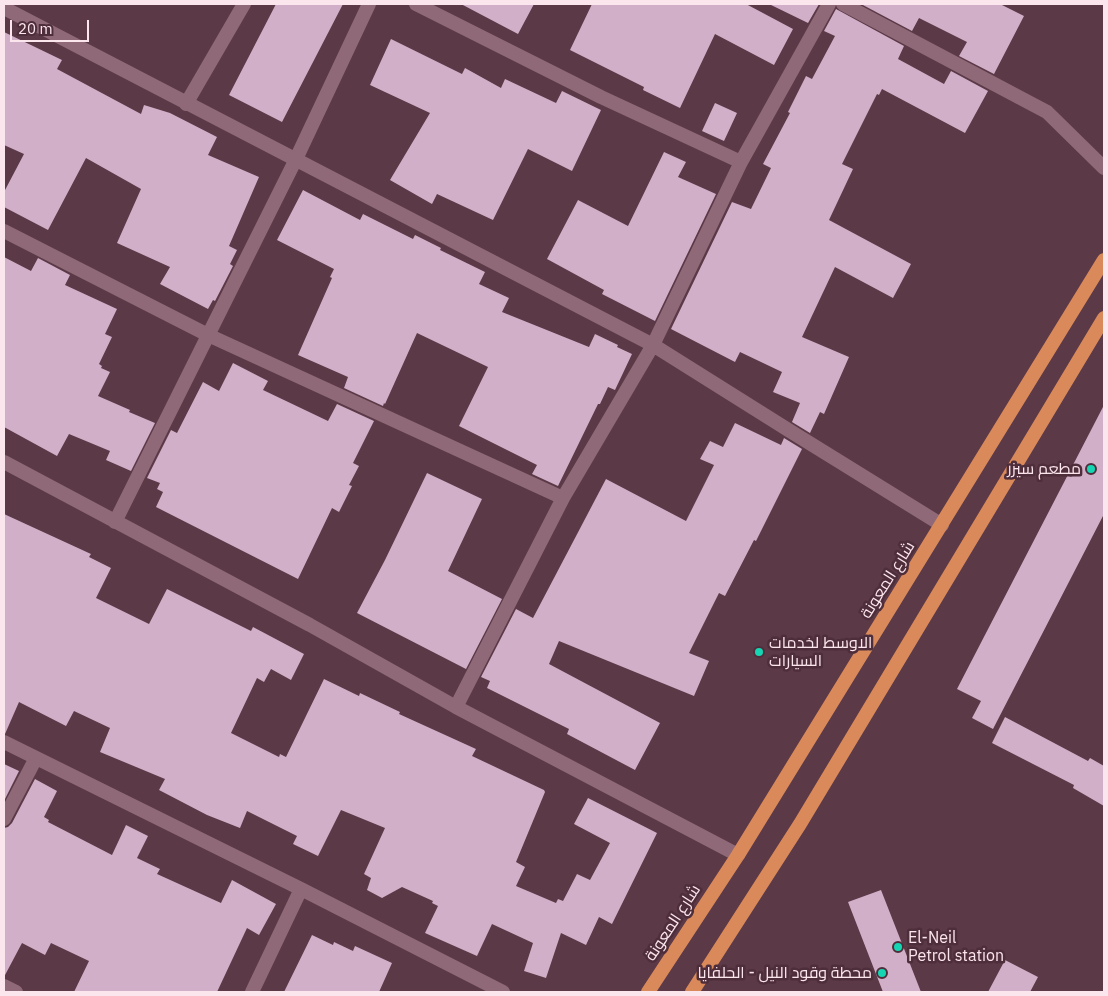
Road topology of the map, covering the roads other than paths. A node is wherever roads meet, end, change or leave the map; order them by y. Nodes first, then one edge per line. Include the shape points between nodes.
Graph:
1 (244, 4) edge
2 (369, 4) edge
3 (416, 4) edge
4 (829, 4) edge
5 (843, 4) edge
6 (4, 8) edge
7 (186, 104) junction
8 (296, 159) junction
9 (741, 162) junction
10 (1104, 168) edge
11 (4, 231) edge
12 (1104, 260) edge
13 (1104, 318) edge
14 (208, 335) junction
15 (653, 345) junction
16 (4, 462) edge
17 (563, 498) junction
18 (115, 522) junction
19 (942, 525) junction
20 (456, 707) junction
21 (4, 742) edge
22 (36, 758) junction
23 (4, 819) edge
24 (738, 855) junction
25 (301, 889) junction
26 (4, 986) edge
27 (16, 992) edge
28 (252, 992) edge
29 (503, 992) edge
30 (648, 992) edge
31 (692, 992) edge

1 - 7 street
2 - 8 street
3 - 9 street
4 - 9 street
5 - 10 street via 1047,112
6 - 7 street
7 - 8 street
8 - 14 street
8 - 15 street
9 - 15 street
11 - 14 street
12 - 19 highway, شارع المعونة
13 - 31 highway via 800,824
14 - 17 street
14 - 18 street
15 - 17 street
15 - 19 street
16 - 18 street
17 - 20 street
18 - 20 street
19 - 24 highway, شارع المعونة
20 - 24 street
21 - 22 street
22 - 23 street
22 - 25 street
24 - 30 highway, شارع المعونة
25 - 28 street
25 - 29 street
26 - 27 street

